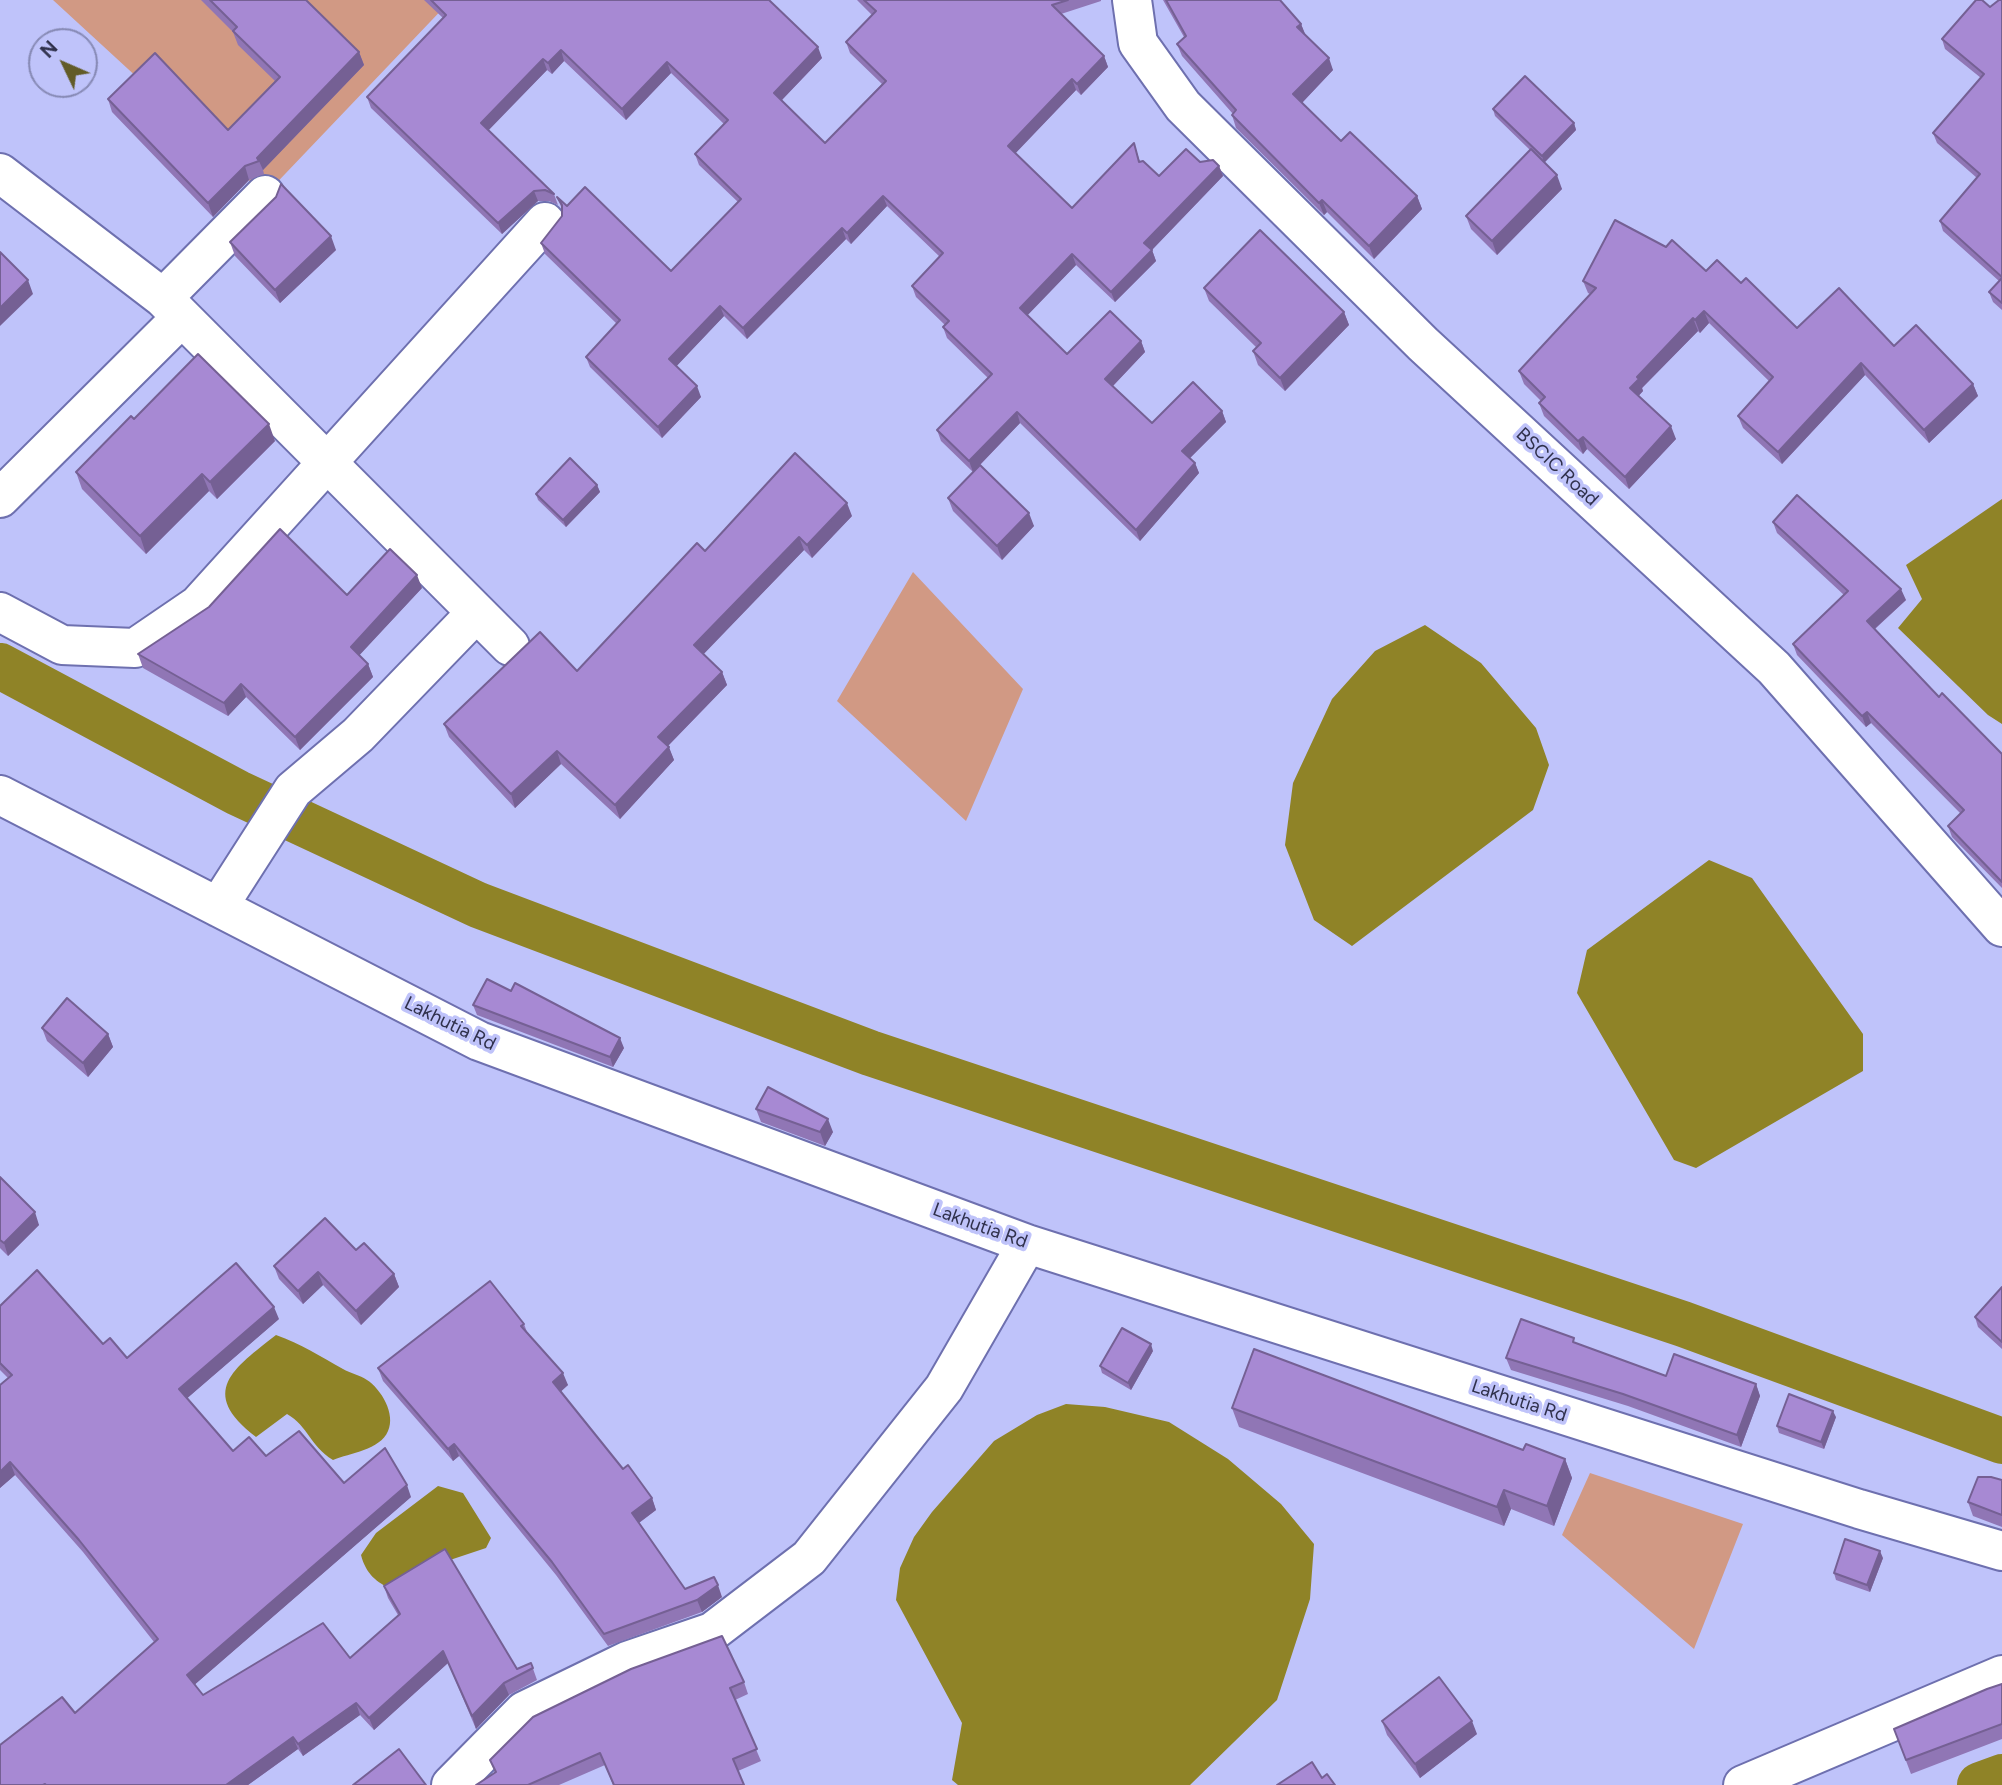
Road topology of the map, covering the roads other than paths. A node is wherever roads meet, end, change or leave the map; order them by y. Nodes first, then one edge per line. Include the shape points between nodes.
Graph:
1 (1132, 0) edge
2 (5, 184) edge
3 (265, 195) dead end
4 (545, 222) dead end
5 (173, 307) junction
6 (327, 463) junction
7 (0, 498) edge
8 (0, 612) edge
9 (476, 613) junction
10 (510, 646) dead end
11 (0, 795) edge
12 (218, 907) junction
13 (2002, 927) edge
14 (1027, 1244) junction
15 (2002, 1551) edge
16 (2002, 1675) edge
17 (451, 1785) edge
18 (1743, 1785) edge

1 - 13 street, BSCIC Road via 1138,43 1183,106 1423,344 1774,668
2 - 5 street
3 - 5 street
4 - 6 street
5 - 6 street
5 - 7 street
6 - 8 street via 198,605 135,648 62,645
6 - 9 street
9 - 10 street
9 - 12 street via 358,735 293,790
11 - 12 street, Lakhutia Rd
12 - 14 street, Lakhutia Rd via 479,1041
14 - 15 street, Lakhutia Rd
14 - 17 street via 944,1388 809,1559 712,1632 627,1661 524,1711
16 - 18 street

